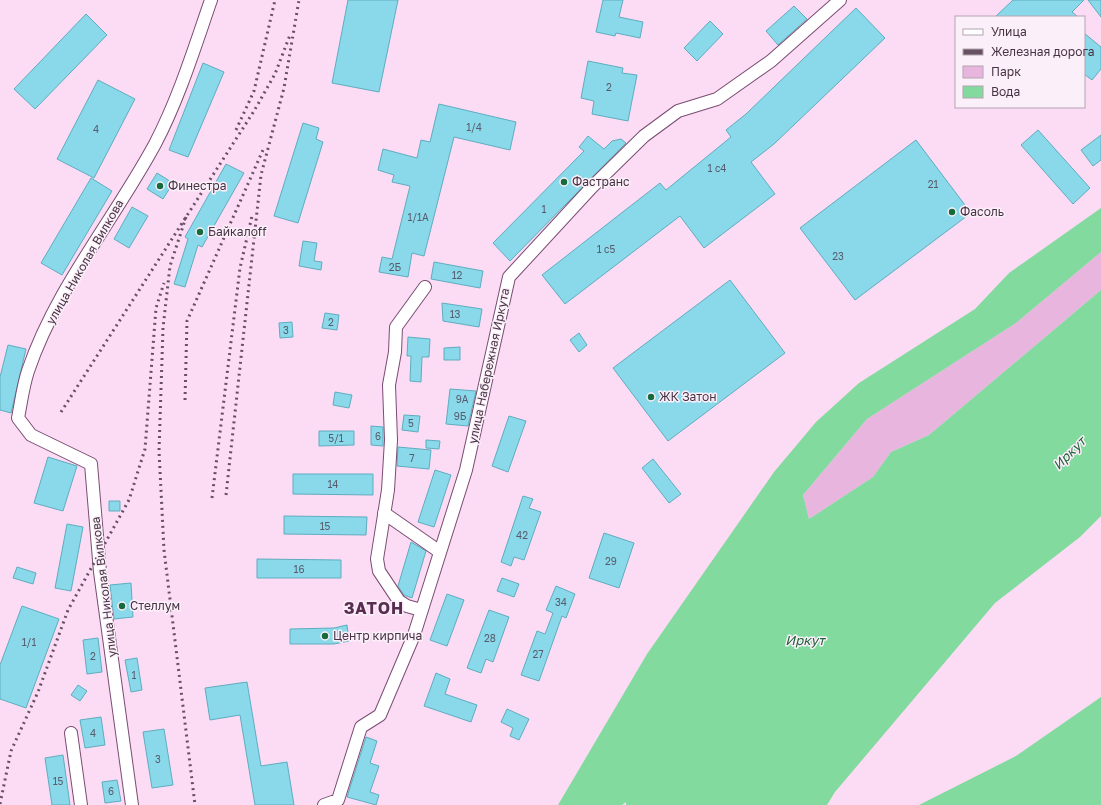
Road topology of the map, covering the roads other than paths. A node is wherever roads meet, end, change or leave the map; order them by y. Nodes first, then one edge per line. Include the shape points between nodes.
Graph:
1 (211, 0) edge
2 (840, 0) edge
3 (425, 287) dead end
4 (384, 513) junction
5 (440, 552) junction
6 (421, 610) junction
7 (71, 733) dead end
8 (81, 805) edge
9 (132, 805) edge
10 (324, 805) edge

1 - 9 street, улица Николая Вилкова via 178,96 154,145 67,288 38,346 27,372 18,418 31,436 91,464 100,572
2 - 5 street, улица Набережная Иркута via 759,70 717,99 678,111 644,136 592,187 509,277 466,470
3 - 4 street via 396,327 395,352 389,385 391,440
4 - 5 street
4 - 6 street via 377,559 379,571 400,601
5 - 6 street, улица Набережная Иркута
6 - 10 street, улица Набережная Иркута via 414,635 380,715 361,727 338,800
7 - 8 street

